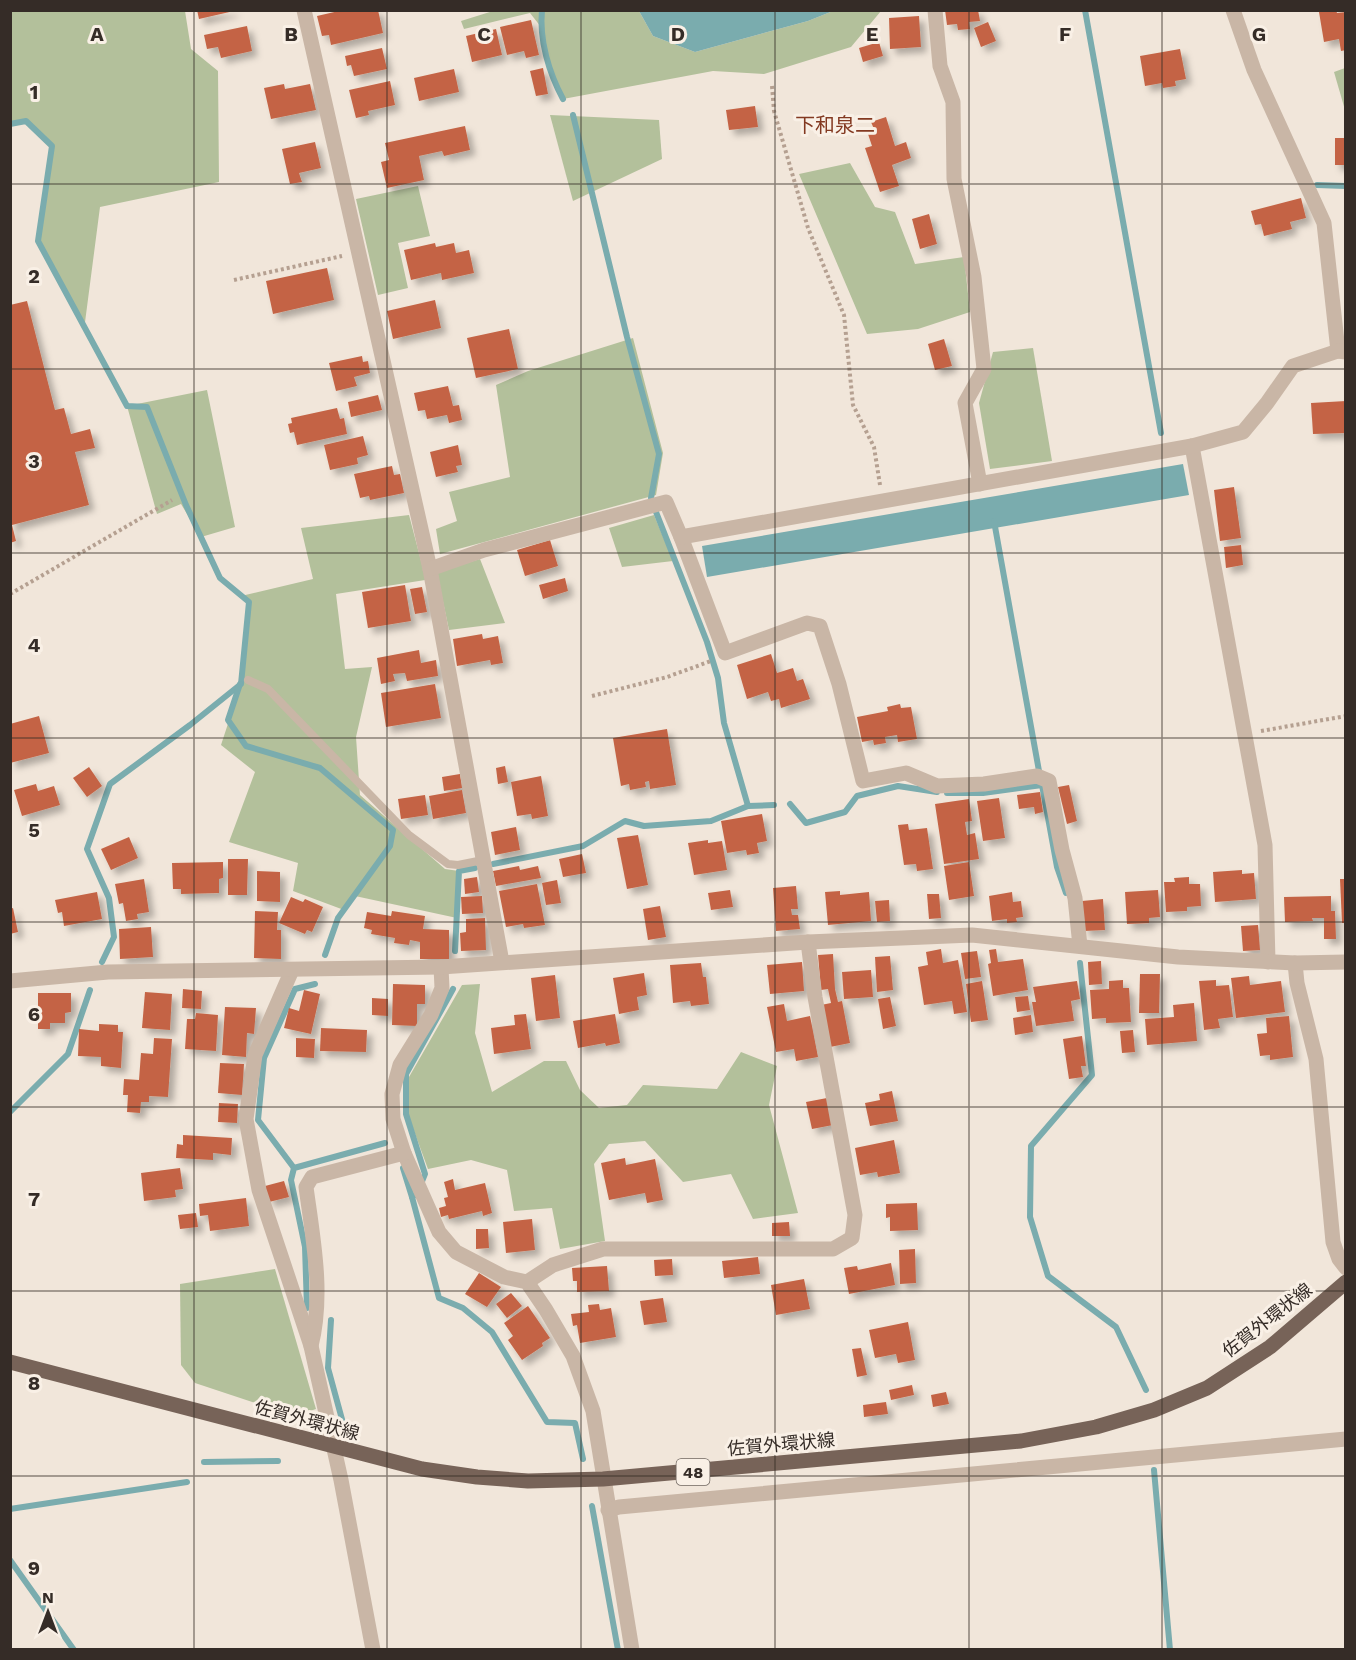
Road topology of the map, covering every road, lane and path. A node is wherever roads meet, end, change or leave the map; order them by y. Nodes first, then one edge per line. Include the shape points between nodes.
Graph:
1 (304, 10) edge
2 (935, 10) edge
3 (1233, 10) edge
4 (772, 86) dead end
5 (359, 252) junction
6 (234, 280) dead end
7 (1342, 351) edge
8 (1192, 446) junction
9 (980, 484) junction
10 (172, 500) dead end
11 (883, 501) junction
12 (681, 537) junction
13 (430, 569) junction
14 (10, 594) edge
15 (708, 663) dead end
16 (248, 680) dead end
17 (592, 696) dead end
18 (1346, 716) edge
19 (1246, 734) junction
20 (483, 860) junction
21 (808, 942) junction
22 (1080, 946) junction
23 (502, 962) junction
24 (1268, 962) junction
25 (1346, 962) edge
26 (1295, 963) junction
27 (441, 967) junction
28 (292, 970) junction
29 (10, 981) edge
30 (404, 1153) junction
31 (1346, 1268) edge
32 (527, 1282) junction
33 (1346, 1282) edge
34 (311, 1346) junction
35 (10, 1362) edge
36 (1346, 1439) edge
37 (335, 1448) junction
38 (603, 1479) junction
39 (608, 1510) junction
40 (373, 1650) edge
41 (632, 1650) edge

1 - 5 street
2 - 9 street via 940,66 953,102 954,179 974,277 984,369 965,403
3 - 7 street via 1254,70 1324,223
4 - 11 path via 774,111 808,228 844,315 853,405 874,447
5 - 6 path
5 - 13 street
7 - 8 street via 1293,366 1243,432
8 - 9 street
8 - 19 street
9 - 11 street
10 - 14 path
11 - 12 street
12 - 13 street via 666,502 484,550
12 - 22 street via 725,653 807,623 820,626 863,781 906,773 937,786 1037,776 1049,781
13 - 20 street
15 - 17 path
16 - 20 lane via 268,689 409,835 448,864
18 - 19 path
19 - 24 street via 1265,845
20 - 23 street
21 - 22 street via 972,935
21 - 23 street
21 - 32 street via 855,1215 852,1238 833,1249 603,1249 554,1264
22 - 24 street
23 - 27 street
24 - 26 street
25 - 26 street
26 - 31 street via 1316,1059 1334,1242
27 - 28 street
27 - 30 street via 442,988 431,1016 400,1065 392,1094 393,1119
28 - 29 street via 108,972
28 - 34 street via 255,1055 246,1119 259,1190
30 - 32 street via 439,1232 456,1252 504,1277
30 - 34 street via 312,1178 306,1186 316,1266 316,1326
32 - 38 street via 573,1356 592,1411
33 - 38 main road, 佐賀外環状線 / 48 via 1270,1347 1207,1388 1154,1410 1096,1427 1021,1441
34 - 37 street
35 - 37 main road, 佐賀外環状線 / 48
36 - 39 street
37 - 38 main road, 佐賀外環状線 / 48 via 422,1469 477,1477 528,1481
37 - 40 street
38 - 39 street
39 - 41 street

